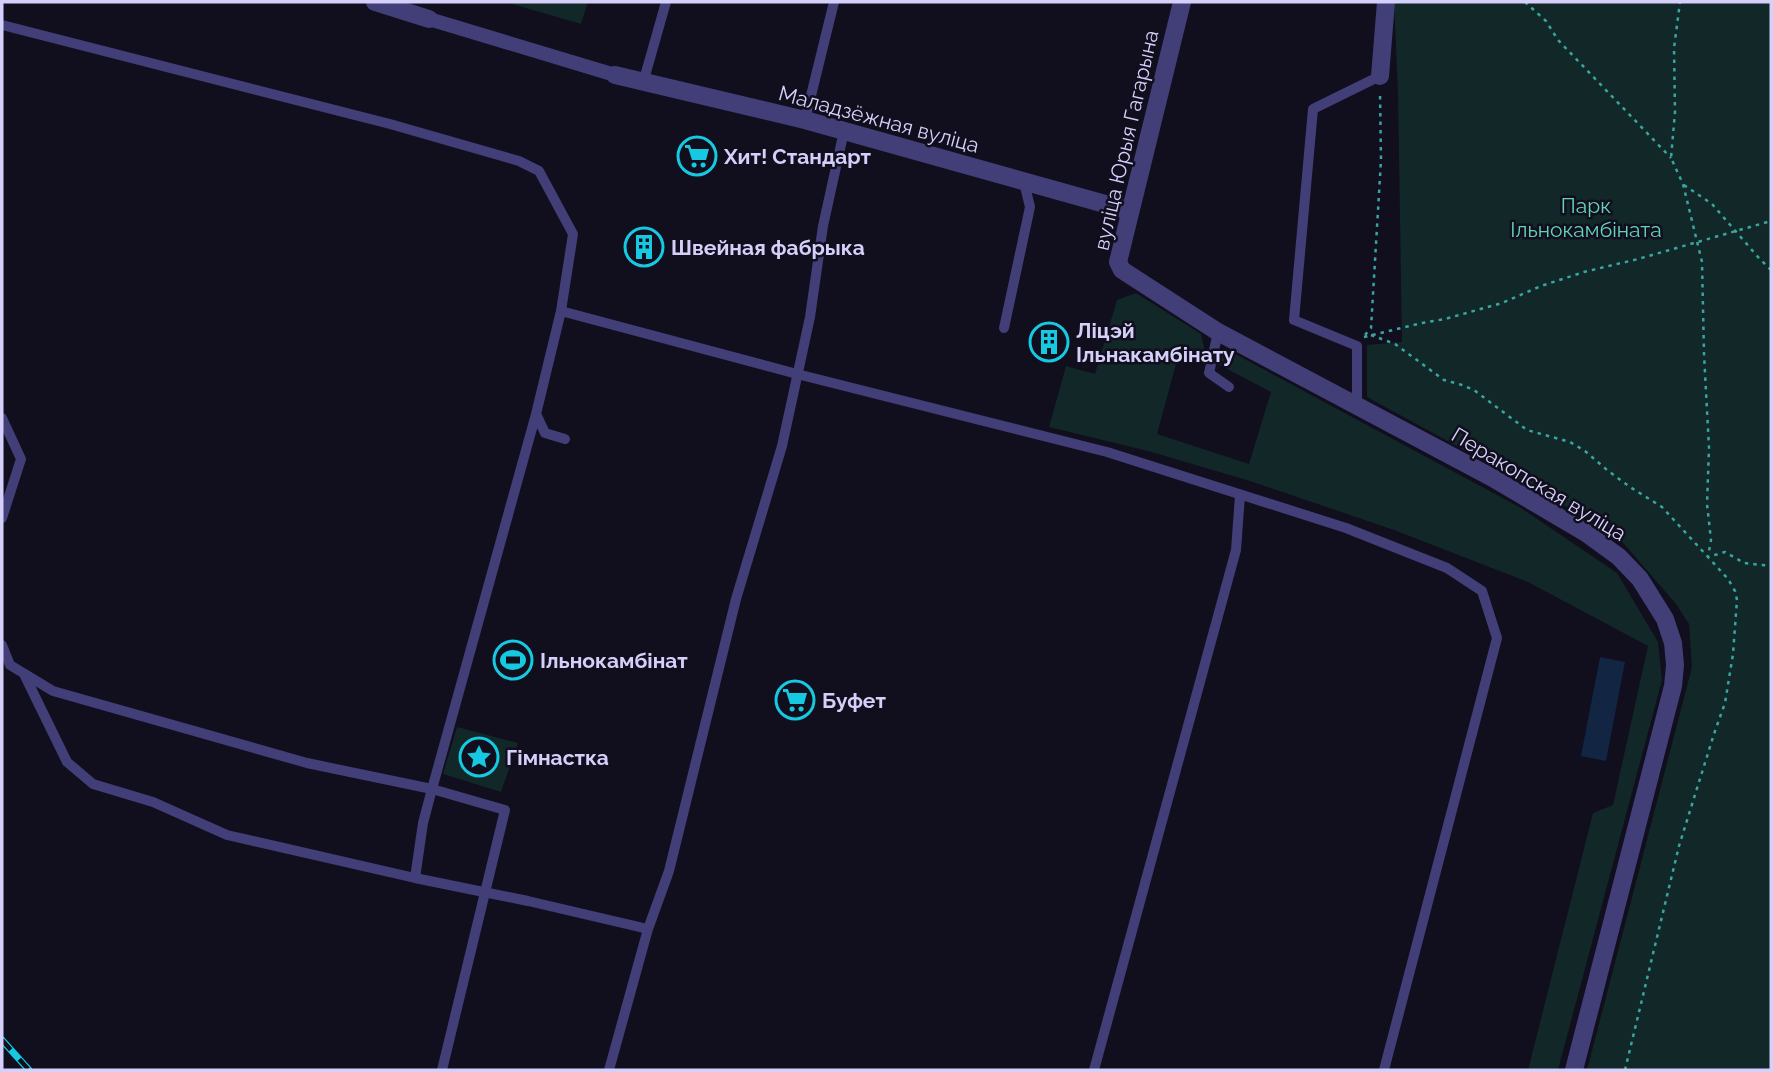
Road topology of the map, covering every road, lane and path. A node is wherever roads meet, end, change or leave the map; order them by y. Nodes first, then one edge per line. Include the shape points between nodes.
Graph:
1 (375, 2) edge
2 (666, 2) edge
3 (834, 2) edge
4 (1182, 2) edge
5 (1385, 2) edge
6 (1525, 2) edge
7 (1680, 2) edge
8 (429, 19) joint
9 (2, 26) edge
10 (615, 75) joint
11 (1380, 76) junction
12 (643, 83) junction
13 (805, 120) junction
14 (844, 131) junction
15 (1671, 158) junction
16 (1024, 183) junction
17 (1683, 184) junction
18 (1130, 211) junction
19 (1771, 221) edge
20 (1736, 231) junction
21 (1697, 242) junction
22 (1771, 270) edge
23 (561, 311) junction
24 (1004, 328) dead end
25 (1217, 332) junction
26 (1371, 335) junction
27 (797, 374) junction
28 (1229, 387) dead end
29 (1357, 407) junction
30 (536, 414) junction
31 (2, 418) edge
32 (565, 439) dead end
33 (1240, 495) junction
34 (2, 518) edge
35 (1708, 556) junction
36 (1771, 566) edge
37 (2, 645) edge
38 (24, 674) junction
39 (432, 789) junction
40 (415, 878) junction
41 (484, 891) junction
42 (648, 929) junction
43 (442, 1070) edge
44 (609, 1070) edge
45 (1094, 1070) edge
46 (1384, 1070) edge
47 (1574, 1070) edge
48 (1626, 1070) edge

1 - 8 street
2 - 12 lane
3 - 13 lane
4 - 18 street, вуліца Юрыя Гагарына
5 - 11 street
6 - 15 path
7 - 15 path
8 - 10 street
9 - 23 lane via 390,124 519,161 539,171 573,234
10 - 12 street, Маладзёжная вуліца
11 - 26 path via 1381,160 1372,315 1371,328 1364,337
11 - 29 lane via 1312,109 1294,320 1357,346
12 - 13 street, Маладзёжная вуліца
13 - 14 street, Маладзёжная вуліца
14 - 16 street, Маладзёжная вуліца
14 - 27 lane
15 - 17 path
16 - 18 street, Маладзёжная вуліца
16 - 24 lane via 1030,207
17 - 20 path via 1712,204
17 - 21 path
18 - 25 street, вуліца Юрыя Гагарына via 1118,262 1122,270
19 - 20 path
20 - 21 path
20 - 22 path
21 - 26 path via 1584,272 1502,303
21 - 35 path via 1702,262 1709,448
23 - 27 lane
23 - 30 lane
25 - 28 lane via 1209,373
25 - 29 street, вуліца Юрыя Гагарына
26 - 35 path via 1395,344 1444,380 1474,390 1527,430 1586,451 1662,507
27 - 33 lane via 1107,452
27 - 42 lane via 669,871
29 - 47 street, Перакопская вуліца via 1491,477 1619,557 1640,579 1673,643 1673,686
30 - 32 lane via 545,433
30 - 39 lane
31 - 34 lane via 21,459
33 - 45 lane via 1236,550
33 - 46 lane via 1346,528 1447,568 1482,591 1497,638
35 - 36 path via 1725,552 1744,563
35 - 48 path via 1728,579 1737,600 1731,666 1725,703 1679,846
37 - 38 lane via 10,665
38 - 39 lane via 53,691 307,763
38 - 40 lane via 67,762 93,784 153,803 227,835
39 - 40 lane
39 - 41 lane via 505,810
40 - 41 lane
41 - 42 lane
41 - 43 lane
42 - 44 lane

